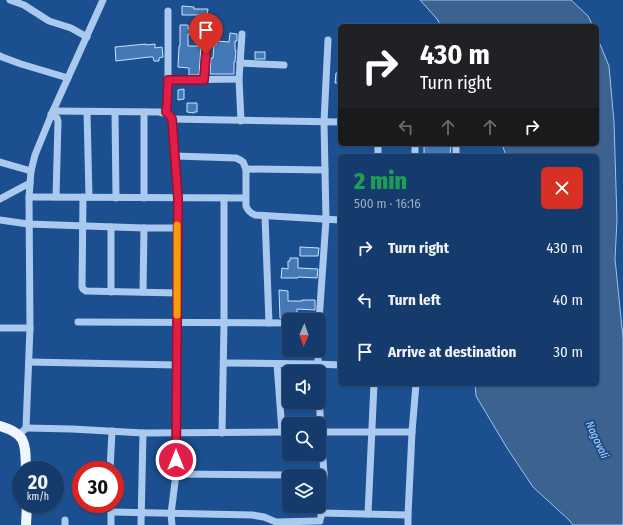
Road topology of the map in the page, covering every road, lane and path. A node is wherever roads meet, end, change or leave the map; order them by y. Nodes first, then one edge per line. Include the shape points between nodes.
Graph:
1 (10, 0) edge
2 (103, 0) edge
3 (18, 1) edge
4 (168, 11) dead end
5 (208, 28) dead end
6 (242, 34) dead end
7 (87, 36) junction
8 (328, 40) dead end
9 (0, 56) edge
10 (240, 63) junction
11 (284, 65) dead end
12 (68, 78) junction
13 (239, 79) junction
14 (168, 80) junction
15 (204, 80) junction
16 (87, 112) junction
17 (115, 112) junction
18 (144, 112) junction
19 (166, 112) junction
20 (52, 113) junction
21 (172, 119) junction
22 (241, 121) junction
23 (324, 122) junction
24 (338, 122) edge
25 (174, 156) junction
26 (0, 162) edge
27 (246, 169) junction
28 (325, 170) junction
29 (31, 171) junction
30 (30, 183) junction
31 (29, 197) junction
32 (56, 197) junction
33 (86, 198) junction
34 (116, 198) junction
35 (144, 198) junction
36 (178, 198) junction
37 (224, 198) junction
38 (246, 198) junction
39 (0, 199) edge
40 (265, 216) junction
41 (0, 220) edge
42 (326, 220) junction
43 (338, 220) edge
44 (28, 224) junction
45 (82, 226) junction
46 (111, 227) junction
47 (144, 228) junction
48 (177, 228) junction
49 (111, 292) junction
50 (143, 292) junction
51 (177, 293) junction
52 (320, 313) edge
53 (78, 322) dead end
54 (177, 323) junction
55 (224, 323) junction
56 (269, 323) junction
57 (282, 323) edge
58 (0, 328) edge
59 (30, 328) junction
60 (318, 357) edge
61 (29, 362) junction
62 (224, 363) junction
63 (277, 364) junction
64 (317, 364) junction
65 (177, 365) junction
66 (338, 365) edge
67 (374, 386) edge
68 (416, 386) edge
69 (284, 417) edge
70 (0, 426) edge
71 (112, 431) junction
72 (23, 432) junction
73 (222, 432) junction
74 (282, 432) edge
75 (326, 432) edge
76 (372, 432) junction
77 (412, 432) junction
78 (143, 433) junction
79 (176, 433) junction
80 (26, 461) edge
81 (110, 461) edge
82 (176, 474) junction
83 (282, 475) edge
84 (124, 512) edge
85 (27, 513) edge
86 (111, 513) edge
87 (141, 513) junction
88 (321, 513) joint
89 (171, 514) junction
90 (368, 514) junction
91 (408, 515) junction
92 (276, 523) edge
93 (320, 523) edge
94 (26, 525) edge
95 (111, 525) edge
96 (141, 525) edge
97 (172, 525) edge
98 (408, 525) edge

1 - 3 street
2 - 7 street
3 - 7 street via 49,21
4 - 14 street
5 - 15 street
6 - 10 street
7 - 12 street
8 - 23 street
9 - 12 street
10 - 11 street
10 - 13 street
12 - 20 street
13 - 15 street
13 - 22 street
14 - 15 street
14 - 19 street
16 - 17 street
16 - 20 street
16 - 33 street
17 - 18 street
17 - 34 street
18 - 19 street
18 - 35 street
19 - 21 street
20 - 29 street
20 - 32 street via 58,121
21 - 22 street
21 - 25 street
22 - 23 street
23 - 24 street
23 - 28 street
25 - 27 street via 236,158 243,162
25 - 36 street
26 - 29 street
27 - 28 street
27 - 38 street
28 - 42 street
29 - 30 street
30 - 31 street
30 - 39 street
31 - 32 street
31 - 44 street
32 - 33 street
33 - 34 street
33 - 45 street
34 - 35 street
35 - 36 street
36 - 37 street
36 - 48 street
37 - 38 street
37 - 55 street
38 - 40 street via 246,206 250,213
40 - 42 street
40 - 56 street
41 - 44 street
42 - 43 street
42 - 52 street
44 - 45 street
44 - 59 street
45 - 46 street
45 - 49 street via 82,287 86,291
46 - 47 street
46 - 49 street
47 - 48 street
47 - 50 street
48 - 51 street
49 - 50 street
50 - 51 street
51 - 54 street
53 - 54 street
54 - 55 street
54 - 65 street
55 - 56 street
55 - 62 street
56 - 57 street
58 - 59 street
59 - 61 street
60 - 64 street
61 - 65 street
61 - 72 street
62 - 63 street
62 - 73 street
63 - 64 street
63 - 69 street
64 - 66 street
65 - 79 street
67 - 76 street
68 - 77 street
70 - 72 main road
71 - 72 street
71 - 78 street
71 - 81 street
72 - 80 main road
73 - 74 street
73 - 79 street
75 - 76 street
76 - 77 street
76 - 90 street
77 - 91 street
78 - 79 street
78 - 87 street
79 - 82 street
82 - 83 street
82 - 89 street
84 - 87 street
85 - 94 main road
86 - 95 street
87 - 89 street
87 - 96 street
88 - 90 street
88 - 93 street
89 - 92 street via 252,515
89 - 97 street
90 - 91 street
91 - 98 street
92 - 93 street

